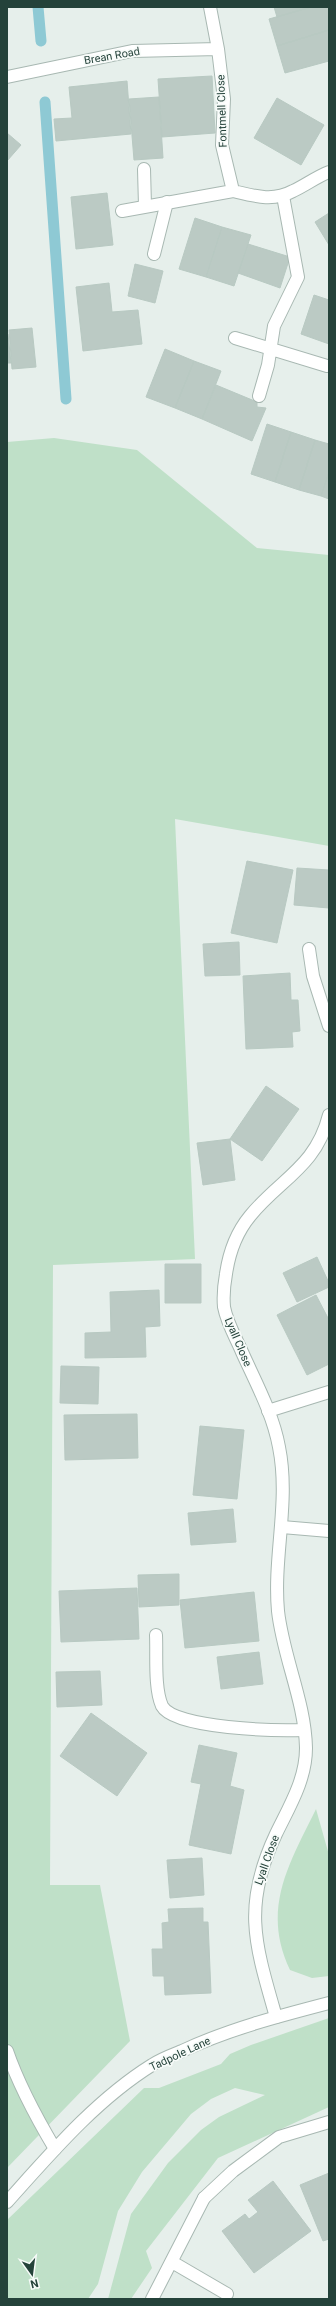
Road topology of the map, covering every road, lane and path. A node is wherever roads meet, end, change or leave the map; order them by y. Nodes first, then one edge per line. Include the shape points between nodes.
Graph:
1 (210, 7) edge
2 (218, 49) junction
3 (7, 77) edge
4 (144, 170) dead end
5 (329, 172) edge
6 (233, 191) junction
7 (283, 196) junction
8 (167, 202) junction
9 (145, 206) junction
10 (122, 211) dead end
11 (154, 254) dead end
12 (235, 338) dead end
13 (271, 349) junction
14 (327, 366) dead end
15 (259, 396) dead end
16 (309, 949) dead end
17 (329, 1026) edge
18 (329, 1115) edge
19 (329, 1392) edge
20 (268, 1411) junction
21 (282, 1527) junction
22 (329, 1532) edge
23 (156, 1636) dead end
24 (304, 1730) junction
25 (329, 2003) edge
26 (276, 2017) junction
27 (7, 2051) edge
28 (329, 2122) edge
29 (55, 2149) junction
30 (7, 2202) edge
31 (172, 2262) junction
32 (227, 2294) dead end
33 (152, 2299) edge

1 - 2 street, Fontmell Close
2 - 3 street, Brean Road via 132,51
2 - 6 street, Fontmell Close via 224,99 222,145
4 - 9 street
5 - 7 street
6 - 7 street via 266,198
6 - 8 street
7 - 13 street via 298,277 274,326
8 - 9 street
8 - 11 street
9 - 10 street
12 - 13 street
13 - 14 street
13 - 15 street
16 - 17 street via 313,976
18 - 20 street, Lyall Close via 311,1156 248,1218 233,1244 228,1259 224,1308
19 - 20 street
20 - 21 street, Lyall Close via 274,1426 282,1468
21 - 22 street
21 - 24 street, Lyall Close via 278,1614
23 - 24 street via 159,1694 163,1707 172,1716 192,1722 273,1731
24 - 26 street, Lyall Close via 306,1748 302,1775 259,1878 254,1909 256,1940
25 - 26 street, Tadpole Lane
26 - 29 street, Tadpole Lane via 199,2043 153,2064 113,2092
27 - 29 street via 30,2106
28 - 31 street via 279,2137 238,2167 204,2198
29 - 30 street, Tadpole Lane
31 - 32 street
31 - 33 street

